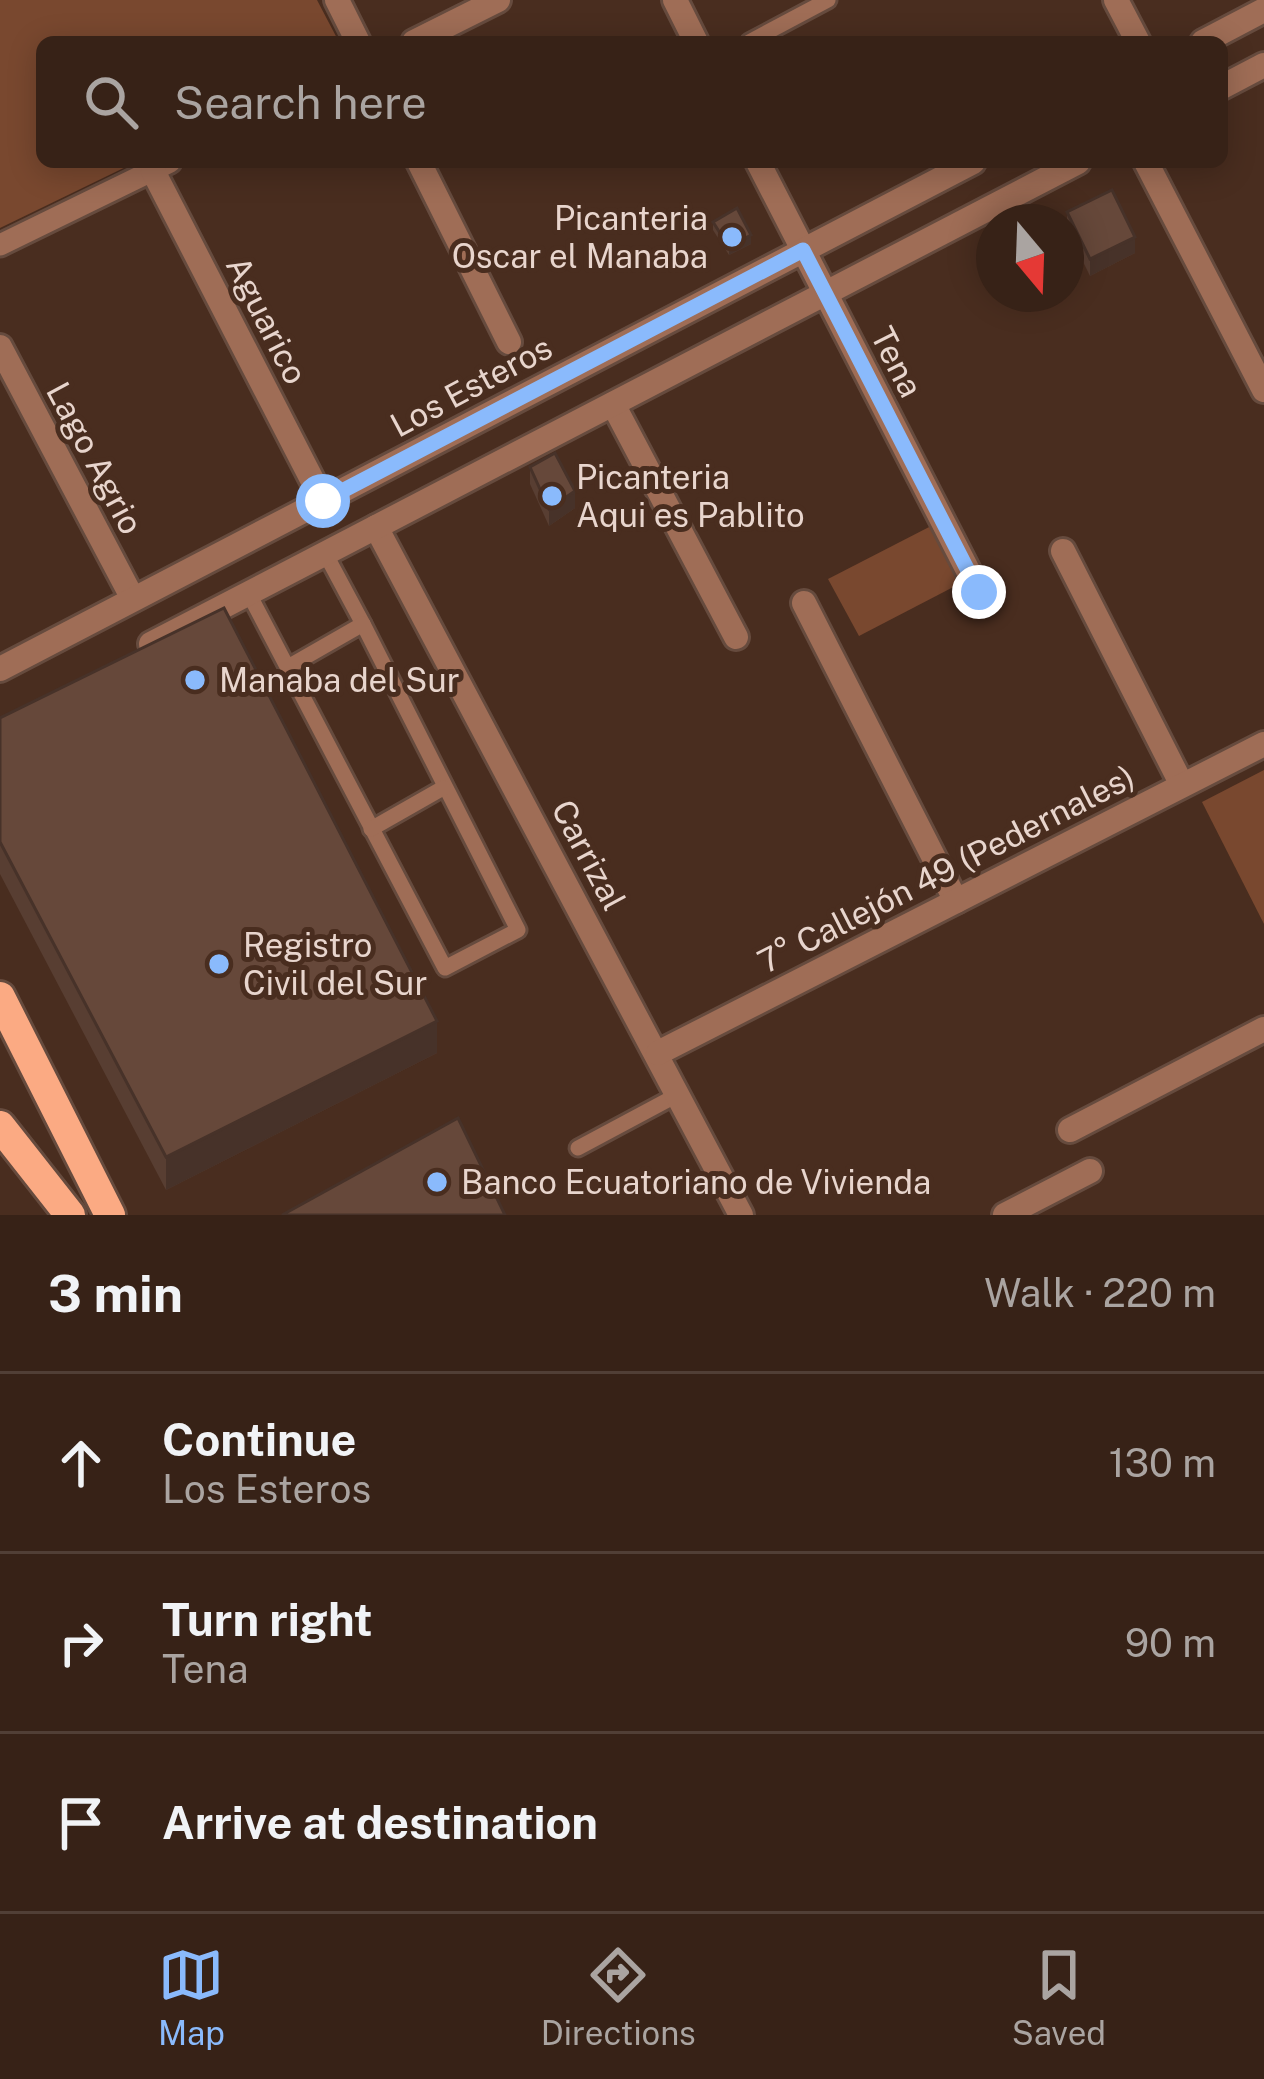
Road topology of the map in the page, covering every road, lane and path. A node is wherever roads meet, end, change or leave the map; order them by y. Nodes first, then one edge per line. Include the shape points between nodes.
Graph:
1 (337, 0) edge
2 (498, 0) edge
3 (674, 0) edge
4 (828, 0) edge
5 (1116, 0) edge
6 (1264, 10) edge
7 (355, 36) edge
8 (427, 36) edge
9 (693, 36) edge
10 (760, 36) edge
11 (1135, 36) edge
12 (1214, 36) edge
13 (1264, 65) edge
14 (1228, 84) edge
15 (158, 168) edge
16 (163, 168) edge
17 (421, 168) edge
18 (761, 168) edge
19 (961, 168) edge
20 (1066, 168) edge
21 (1149, 168) edge
22 (0, 245) edge
23 (803, 250) junction
24 (825, 293) junction
25 (509, 342) dead end
26 (0, 346) edge
27 (1264, 390) edge
28 (613, 404) junction
29 (323, 501) junction
30 (376, 527) junction
31 (1063, 551) dead end
32 (325, 553) junction
33 (979, 592) dead end
34 (249, 594) junction
35 (133, 599) junction
36 (804, 603) dead end
37 (363, 624) junction
38 (736, 637) dead end
39 (124, 658) edge
40 (288, 667) junction
41 (0, 669) edge
42 (1264, 744) edge
43 (1182, 785) junction
44 (443, 788) junction
45 (371, 829) junction
46 (956, 901) junction
47 (0, 997) edge
48 (1264, 1029) edge
49 (658, 1053) junction
50 (679, 1094) junction
51 (0, 1127) edge
52 (1070, 1130) dead end
53 (578, 1148) dead end
54 (1090, 1171) dead end
55 (44, 1215) edge
56 (70, 1215) edge
57 (110, 1215) edge
58 (741, 1215) edge
59 (1006, 1215) edge

1 - 7 street
2 - 8 street
3 - 9 street
4 - 10 lane
5 - 11 street
6 - 12 street
13 - 14 street
15 - 22 street
16 - 29 street, Aguarico
17 - 25 street
18 - 23 street, Tena
19 - 23 street, Los Esteros
20 - 24 street
21 - 27 street
23 - 24 street, Tena
23 - 29 street, Los Esteros
24 - 28 street
24 - 33 street, Tena
26 - 35 street, Lago Agrio
28 - 30 street
28 - 38 street
29 - 35 street, Los Esteros
30 - 32 street
30 - 49 street, Carrizal
31 - 43 street
32 - 34 street
32 - 37 lane
34 - 39 street
34 - 40 lane
35 - 41 street, Los Esteros
36 - 46 street
37 - 40 lane
37 - 44 lane
40 - 45 lane
42 - 43 street, 7° Callejón 49 (Pedernales)
43 - 46 street, 7° Callejón 49 (Pedernales)
44 - 45 lane
44 - 45 lane via 518,930 445,968
46 - 49 street, 7° Callejón 49 (Pedernales)
47 - 57 main road
48 - 52 street
49 - 50 street, Carrizal
50 - 53 lane
50 - 58 street, Carrizal
51 - 55 main road
51 - 56 main road
54 - 59 street

